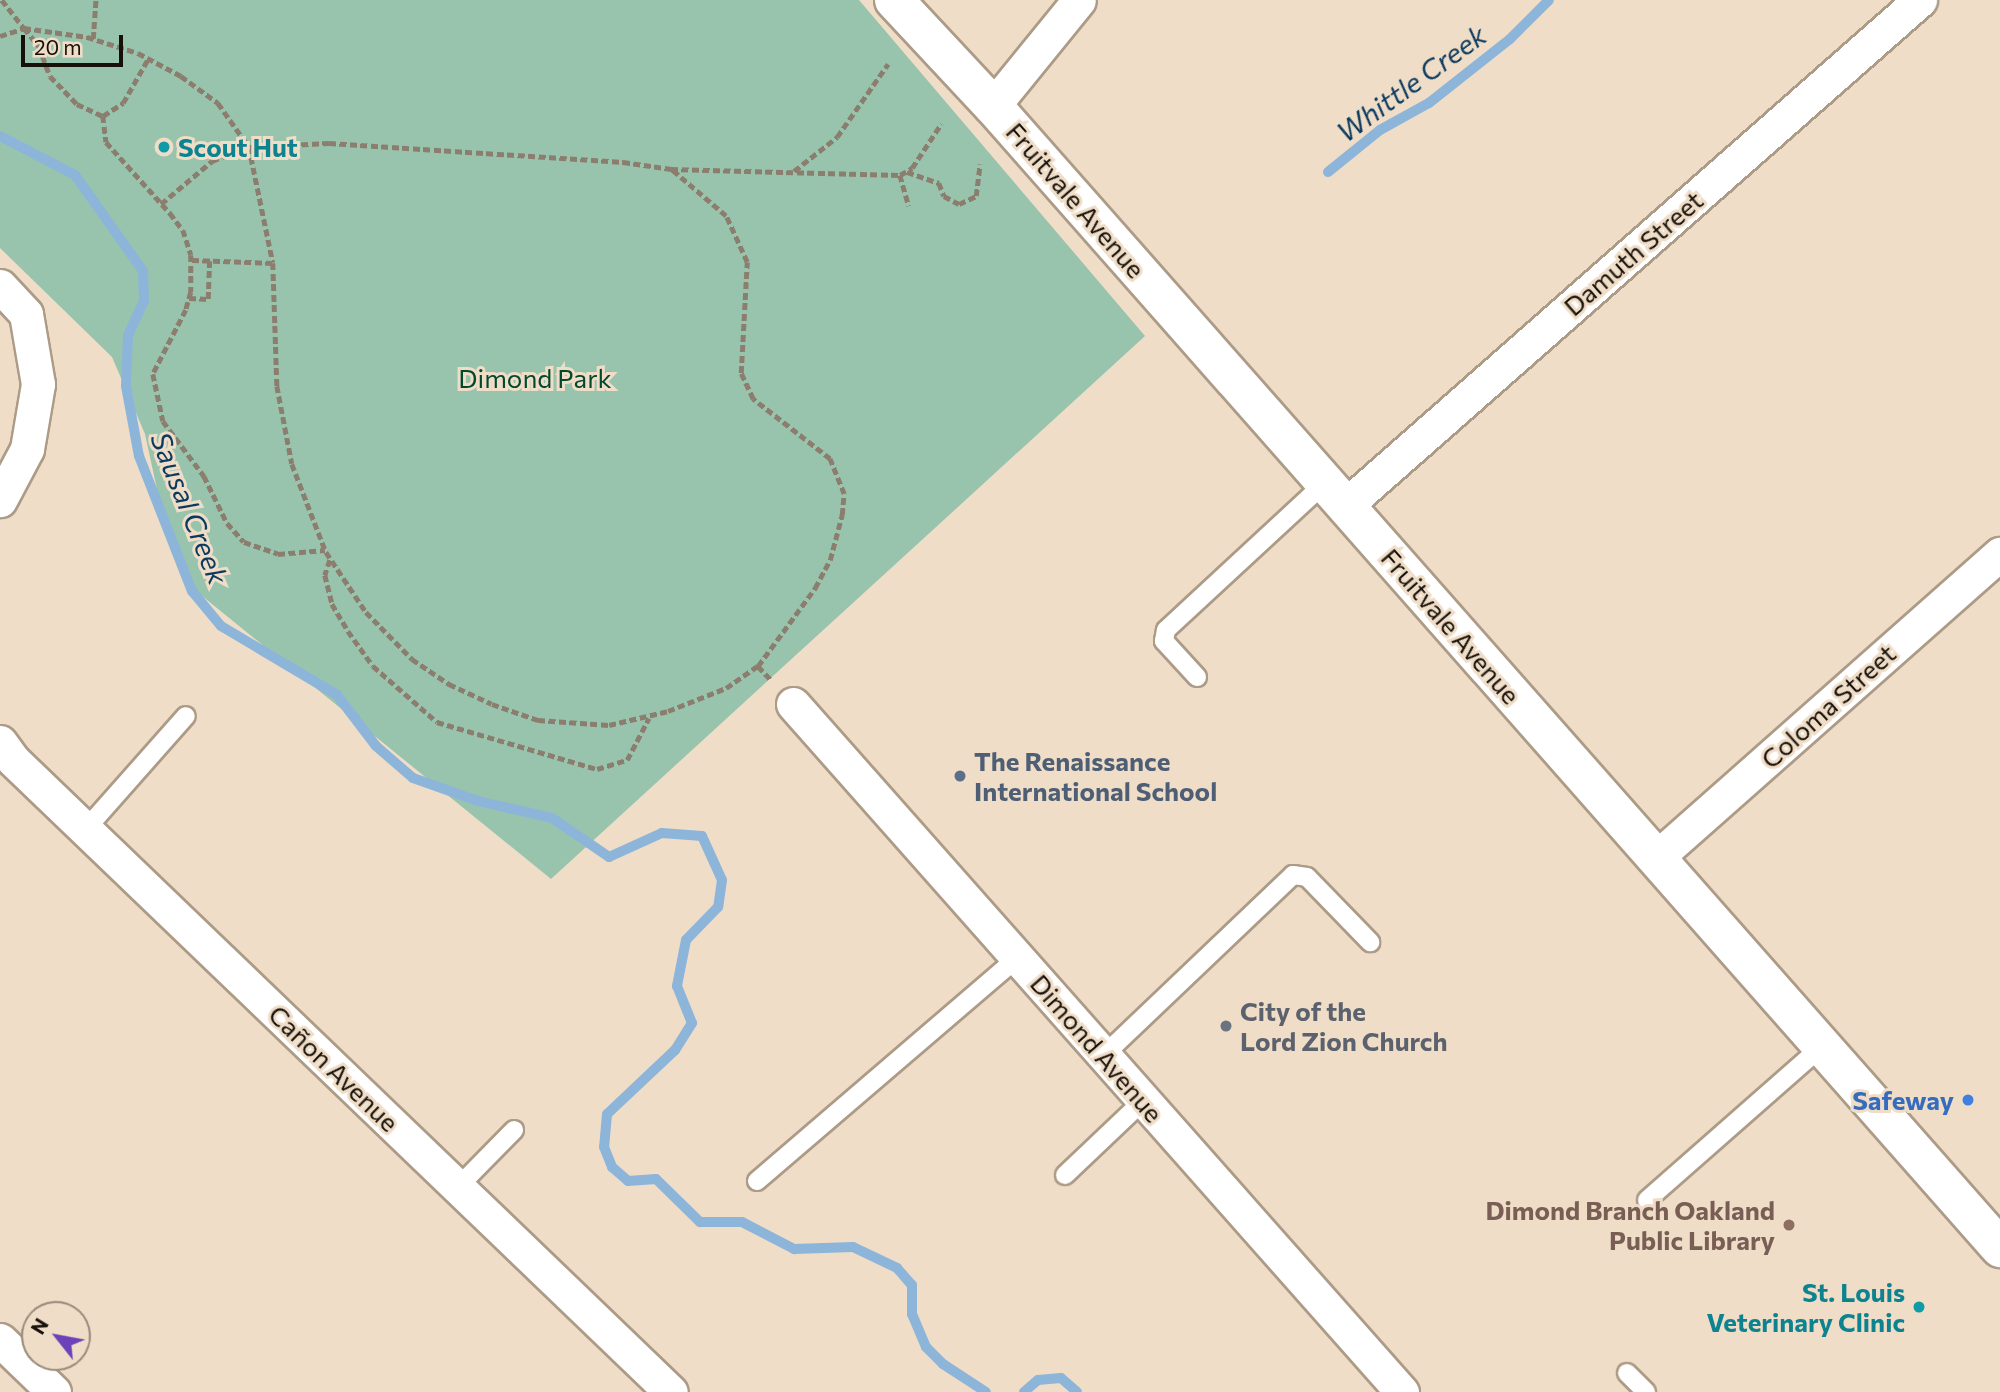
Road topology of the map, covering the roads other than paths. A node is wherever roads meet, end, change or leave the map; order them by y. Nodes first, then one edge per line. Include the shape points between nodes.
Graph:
1 (894, 0) edge
2 (1079, 0) edge
3 (1920, 0) edge
4 (993, 106) junction
5 (0, 286) edge
6 (1335, 495) junction
7 (0, 500) edge
8 (2000, 554) edge
9 (1197, 677) dead end
10 (793, 704) dead end
11 (186, 716) dead end
12 (0, 742) edge
13 (85, 830) junction
14 (1657, 858) junction
15 (1370, 942) dead end
16 (1018, 957) junction
17 (1822, 1046) junction
18 (1104, 1055) junction
19 (1144, 1100) junction
20 (514, 1130) dead end
21 (1065, 1175) dead end
22 (757, 1181) dead end
23 (458, 1187) junction
24 (1647, 1200) dead end
25 (2000, 1248) edge
26 (0, 1339) edge
27 (1627, 1373) dead end
28 (54, 1392) edge
29 (671, 1392) edge
30 (1402, 1392) edge
31 (1646, 1392) edge

1 - 4 street
2 - 4 street, Fruitvale Avenue
3 - 6 street, Damuth Street
4 - 6 street, Fruitvale Avenue
5 - 7 street via 26,314 38,384 27,449
6 - 9 lane via 1166,630 1164,641
6 - 14 street, Fruitvale Avenue
8 - 14 street, Coloma Street
10 - 16 street, Dimond Avenue
11 - 13 lane
12 - 13 street, Cañon Avenue
13 - 23 street, Cañon Avenue
14 - 17 street, Fruitvale Avenue
15 - 18 lane via 1307,877 1293,876
16 - 18 street, Dimond Avenue
16 - 22 lane
17 - 24 lane
17 - 25 street, Fruitvale Avenue
18 - 19 street, Dimond Avenue
19 - 21 lane
19 - 30 street, Dimond Avenue
20 - 23 lane
23 - 29 street, Cañon Avenue
26 - 28 street
27 - 31 lane

